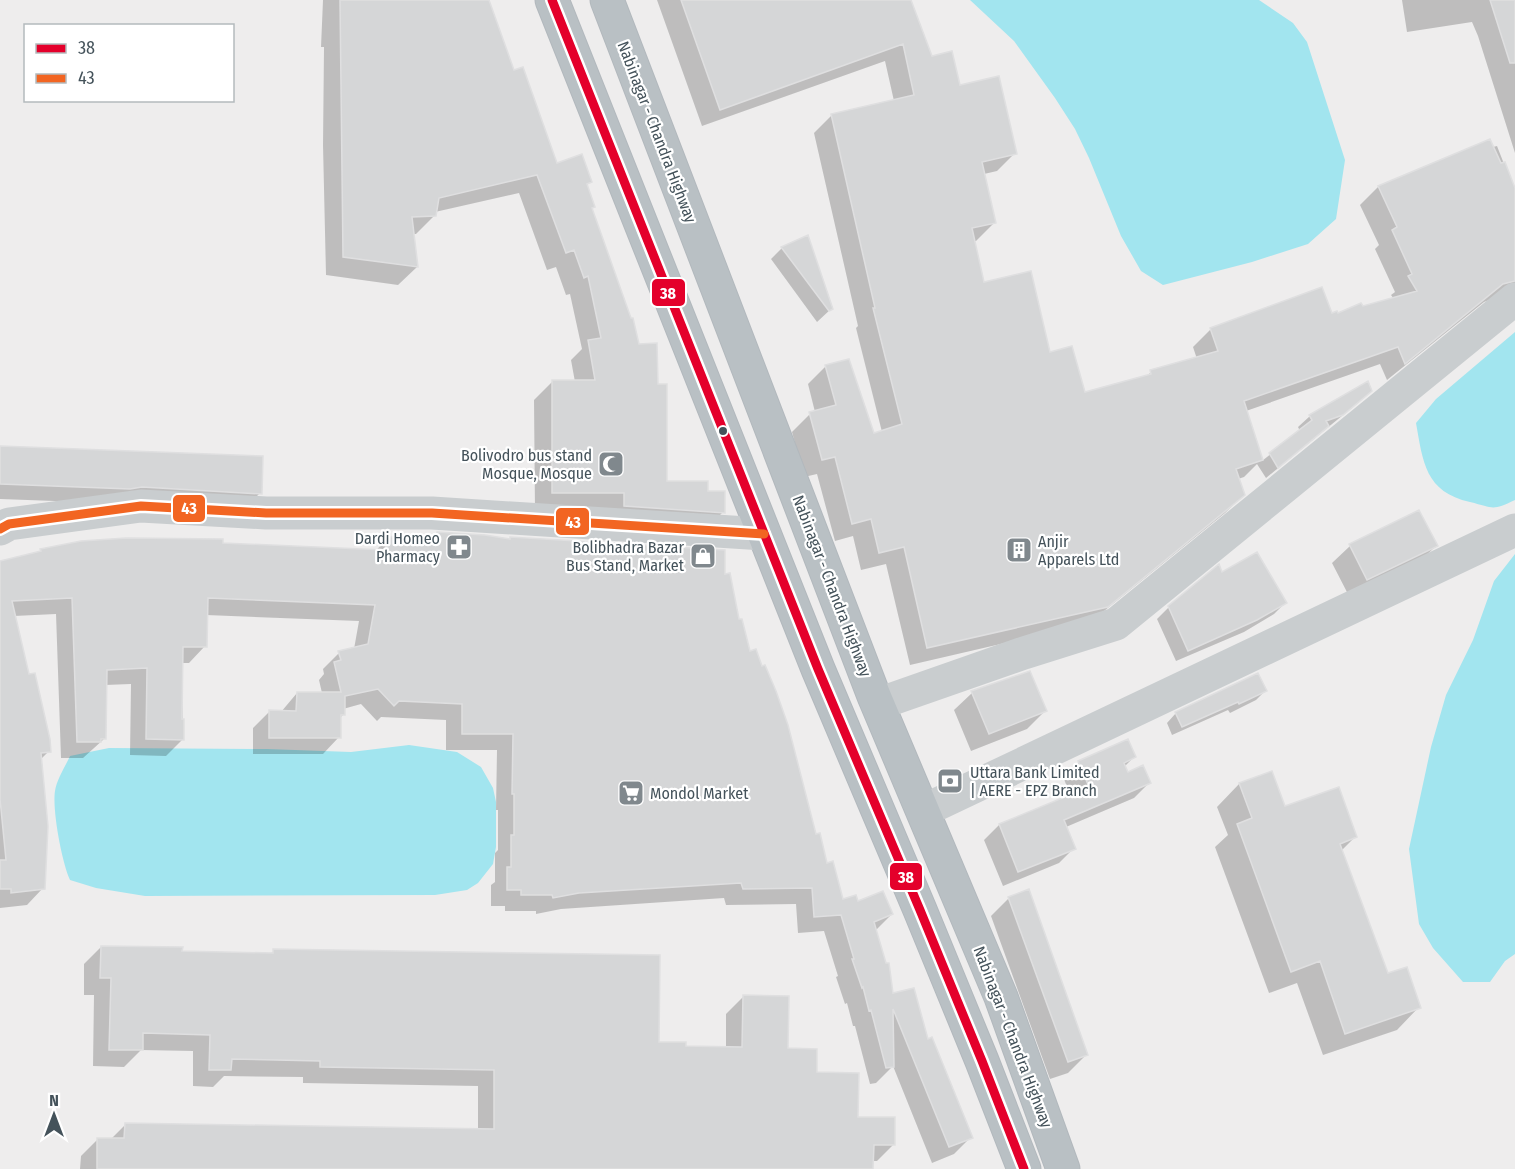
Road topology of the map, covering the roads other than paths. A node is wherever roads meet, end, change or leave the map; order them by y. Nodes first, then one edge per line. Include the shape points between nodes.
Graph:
1 (552, 0) edge
2 (607, 0) edge
3 (1515, 299) edge
4 (0, 529) edge
5 (1515, 530) edge
6 (764, 534) junction
7 (878, 704) junction
8 (923, 811) junction
9 (1024, 1169) edge
10 (1063, 1169) edge

1 - 6 highway
2 - 7 highway, Nabinagar - Chandra Highway
3 - 7 street via 1116,624
4 - 6 street via 9,524 141,506 266,513 432,513
5 - 8 street
6 - 9 highway
7 - 8 highway, Nabinagar - Chandra Highway
8 - 10 highway, Nabinagar - Chandra Highway via 1001,997

